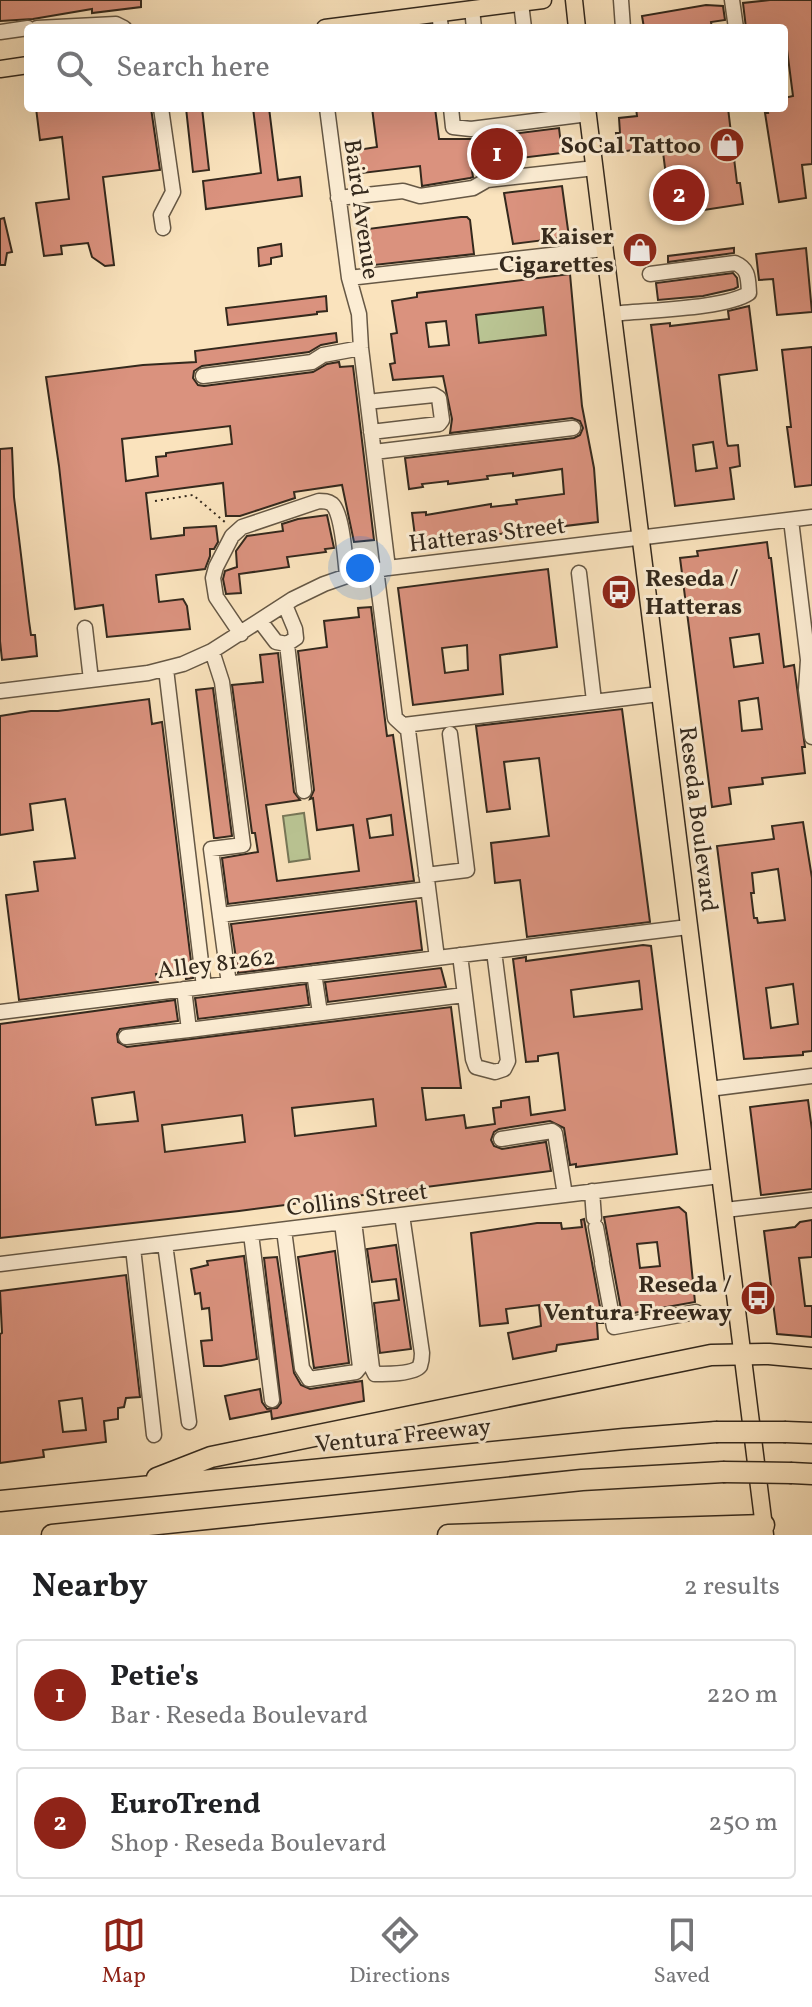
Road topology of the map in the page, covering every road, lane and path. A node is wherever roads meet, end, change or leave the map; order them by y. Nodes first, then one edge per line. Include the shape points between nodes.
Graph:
1 (543, 0) edge
2 (574, 0) edge
3 (621, 0) edge
4 (732, 0) edge
5 (521, 3) junction
6 (472, 9) junction
7 (440, 21) edge
8 (391, 24) edge
9 (474, 24) edge
10 (524, 24) edge
11 (577, 24) edge
12 (623, 24) edge
13 (735, 24) edge
14 (24, 29) edge
15 (0, 32) edge
16 (24, 66) edge
17 (0, 69) edge
18 (162, 112) edge
19 (327, 112) edge
20 (451, 112) edge
21 (508, 112) edge
22 (573, 112) edge
23 (588, 112) edge
24 (542, 114) edge
25 (510, 124) junction
26 (595, 168) junction
27 (338, 198) junction
28 (163, 228) dead end
29 (604, 249) junction
30 (650, 274) dead end
31 (349, 278) junction
32 (612, 314) junction
33 (361, 348) junction
34 (203, 376) dead end
35 (376, 401) dead end
36 (573, 428) dead end
37 (371, 432) junction
38 (374, 452) junction
39 (155, 501) dead end
40 (812, 517) edge
41 (791, 520) junction
42 (236, 531) junction
43 (640, 537) junction
44 (382, 569) junction
45 (579, 573) dead end
46 (347, 576) junction
47 (285, 605) junction
48 (260, 621) junction
49 (85, 628) dead end
50 (241, 634) junction
51 (287, 644) junction
52 (212, 651) junction
53 (166, 669) junction
54 (91, 680) junction
55 (0, 691) edge
56 (659, 694) junction
57 (594, 701) junction
58 (404, 725) junction
59 (450, 734) dead end
60 (812, 737) edge
61 (304, 791) dead end
62 (427, 882) junction
63 (220, 915) junction
64 (688, 927) junction
65 (494, 951) junction
66 (460, 955) junction
67 (437, 958) junction
68 (314, 973) junction
69 (229, 984) junction
70 (204, 987) junction
71 (184, 989) junction
72 (464, 995) junction
73 (0, 1012) edge
74 (320, 1013) junction
75 (189, 1030) junction
76 (126, 1037) dead end
77 (812, 1076) edge
78 (709, 1089) junction
79 (501, 1139) dead end
80 (720, 1176) junction
81 (592, 1191) junction
82 (565, 1195) junction
83 (812, 1200) edge
84 (725, 1210) junction
85 (402, 1215) junction
86 (348, 1222) junction
87 (284, 1230) junction
88 (251, 1234) junction
89 (165, 1244) junction
90 (133, 1248) junction
91 (0, 1264) edge
92 (696, 1312) dead end
93 (742, 1354) junction
94 (812, 1358) edge
95 (272, 1400) dead end
96 (189, 1422) dead end
97 (812, 1433) edge
98 (154, 1435) dead end
99 (802, 1473) edge
100 (135, 1487) junction
101 (0, 1501) edge
102 (764, 1530) edge
103 (66, 1534) edge
104 (448, 1535) edge

1 - 5 main road
2 - 11 main road
3 - 12 street
4 - 13 street
5 - 6 main road
5 - 10 street
6 - 7 main road
6 - 9 street
7 - 8 main road
14 - 15 street
16 - 17 main road
18 - 28 street via 173,192 161,215
19 - 27 street, Baird Avenue
20 - 25 street via 453,127
21 - 25 street
22 - 24 street
23 - 26 main road, Reseda Boulevard
24 - 25 street
26 - 27 street via 487,180 473,188 420,196 403,191
26 - 29 main road, Reseda Boulevard
27 - 31 street, Baird Avenue
29 - 31 street
29 - 32 main road, Reseda Boulevard
30 - 32 street via 735,263 748,274 749,293 717,303
31 - 33 street, Baird Avenue
32 - 43 main road, Reseda Boulevard
33 - 34 street via 335,351 312,362
33 - 37 street, Baird Avenue
35 - 37 street via 434,395 442,420
36 - 38 street
37 - 38 street, Baird Avenue
38 - 44 street, Baird Avenue
39 - 42 path via 193,495
40 - 41 street, Hatteras Street
41 - 43 street, Hatteras Street
41 - 60 street
42 - 46 street via 319,501 332,504
42 - 50 street via 213,578 216,597
43 - 44 street, Hatteras Street
43 - 56 main road, Reseda Boulevard
44 - 46 street, Hatteras Street
44 - 58 street, Baird Avenue via 395,718
45 - 57 street
46 - 47 street, Hatteras Street
47 - 48 street, Hatteras Street
47 - 51 street via 296,638
48 - 50 street, Hatteras Street
48 - 51 street via 276,642
49 - 54 street
50 - 52 street, Hatteras Street
51 - 61 street
52 - 53 street, Hatteras Street
52 - 63 street via 222,682 243,845 211,849
53 - 54 street, Hatteras Street
53 - 70 street
54 - 55 street, Hatteras Street
56 - 57 street
56 - 64 main road, Reseda Boulevard
57 - 58 street
58 - 62 street, Baird Avenue
59 - 62 street via 467,870
62 - 63 street
62 - 67 street, Baird Avenue
63 - 69 street
64 - 65 street, Alley 81262
64 - 78 main road, Reseda Boulevard
65 - 66 street, Alley 81262
65 - 72 street via 507,1047 504,1069 476,1067
66 - 67 street, Alley 81262
66 - 72 street
67 - 68 street, Alley 81262
68 - 69 street, Alley 81262
68 - 74 street
69 - 70 street, Alley 81262
70 - 71 street, Alley 81262
71 - 73 street, Alley 81262
71 - 75 street
72 - 74 street
74 - 75 street
75 - 76 street
77 - 78 street
78 - 80 main road, Reseda Boulevard
79 - 82 street via 555,1133
80 - 81 street, Collins Street
80 - 84 main road, Reseda Boulevard
81 - 82 street, Collins Street
81 - 92 street via 614,1327
82 - 85 street, Collins Street
83 - 84 street
84 - 93 main road, Reseda Boulevard
85 - 86 street, Collins Street
85 - 86 street via 422,1353 417,1369 390,1375 375,1374 372,1368
86 - 87 street, Collins Street
86 - 87 street via 360,1367 309,1379 302,1368
87 - 88 street, Collins Street
88 - 89 street, Collins Street
88 - 95 street
89 - 90 street, Collins Street
89 - 96 street
90 - 91 street, Collins Street
90 - 98 street
93 - 94 highway
93 - 100 highway via 711,1355 211,1457
93 - 102 main road, Reseda Boulevard
97 - 100 highway, Ventura Freeway, bridge via 716,1432
99 - 103 highway, bridge via 582,1480
100 - 101 highway, Ventura Freeway
102 - 104 highway

